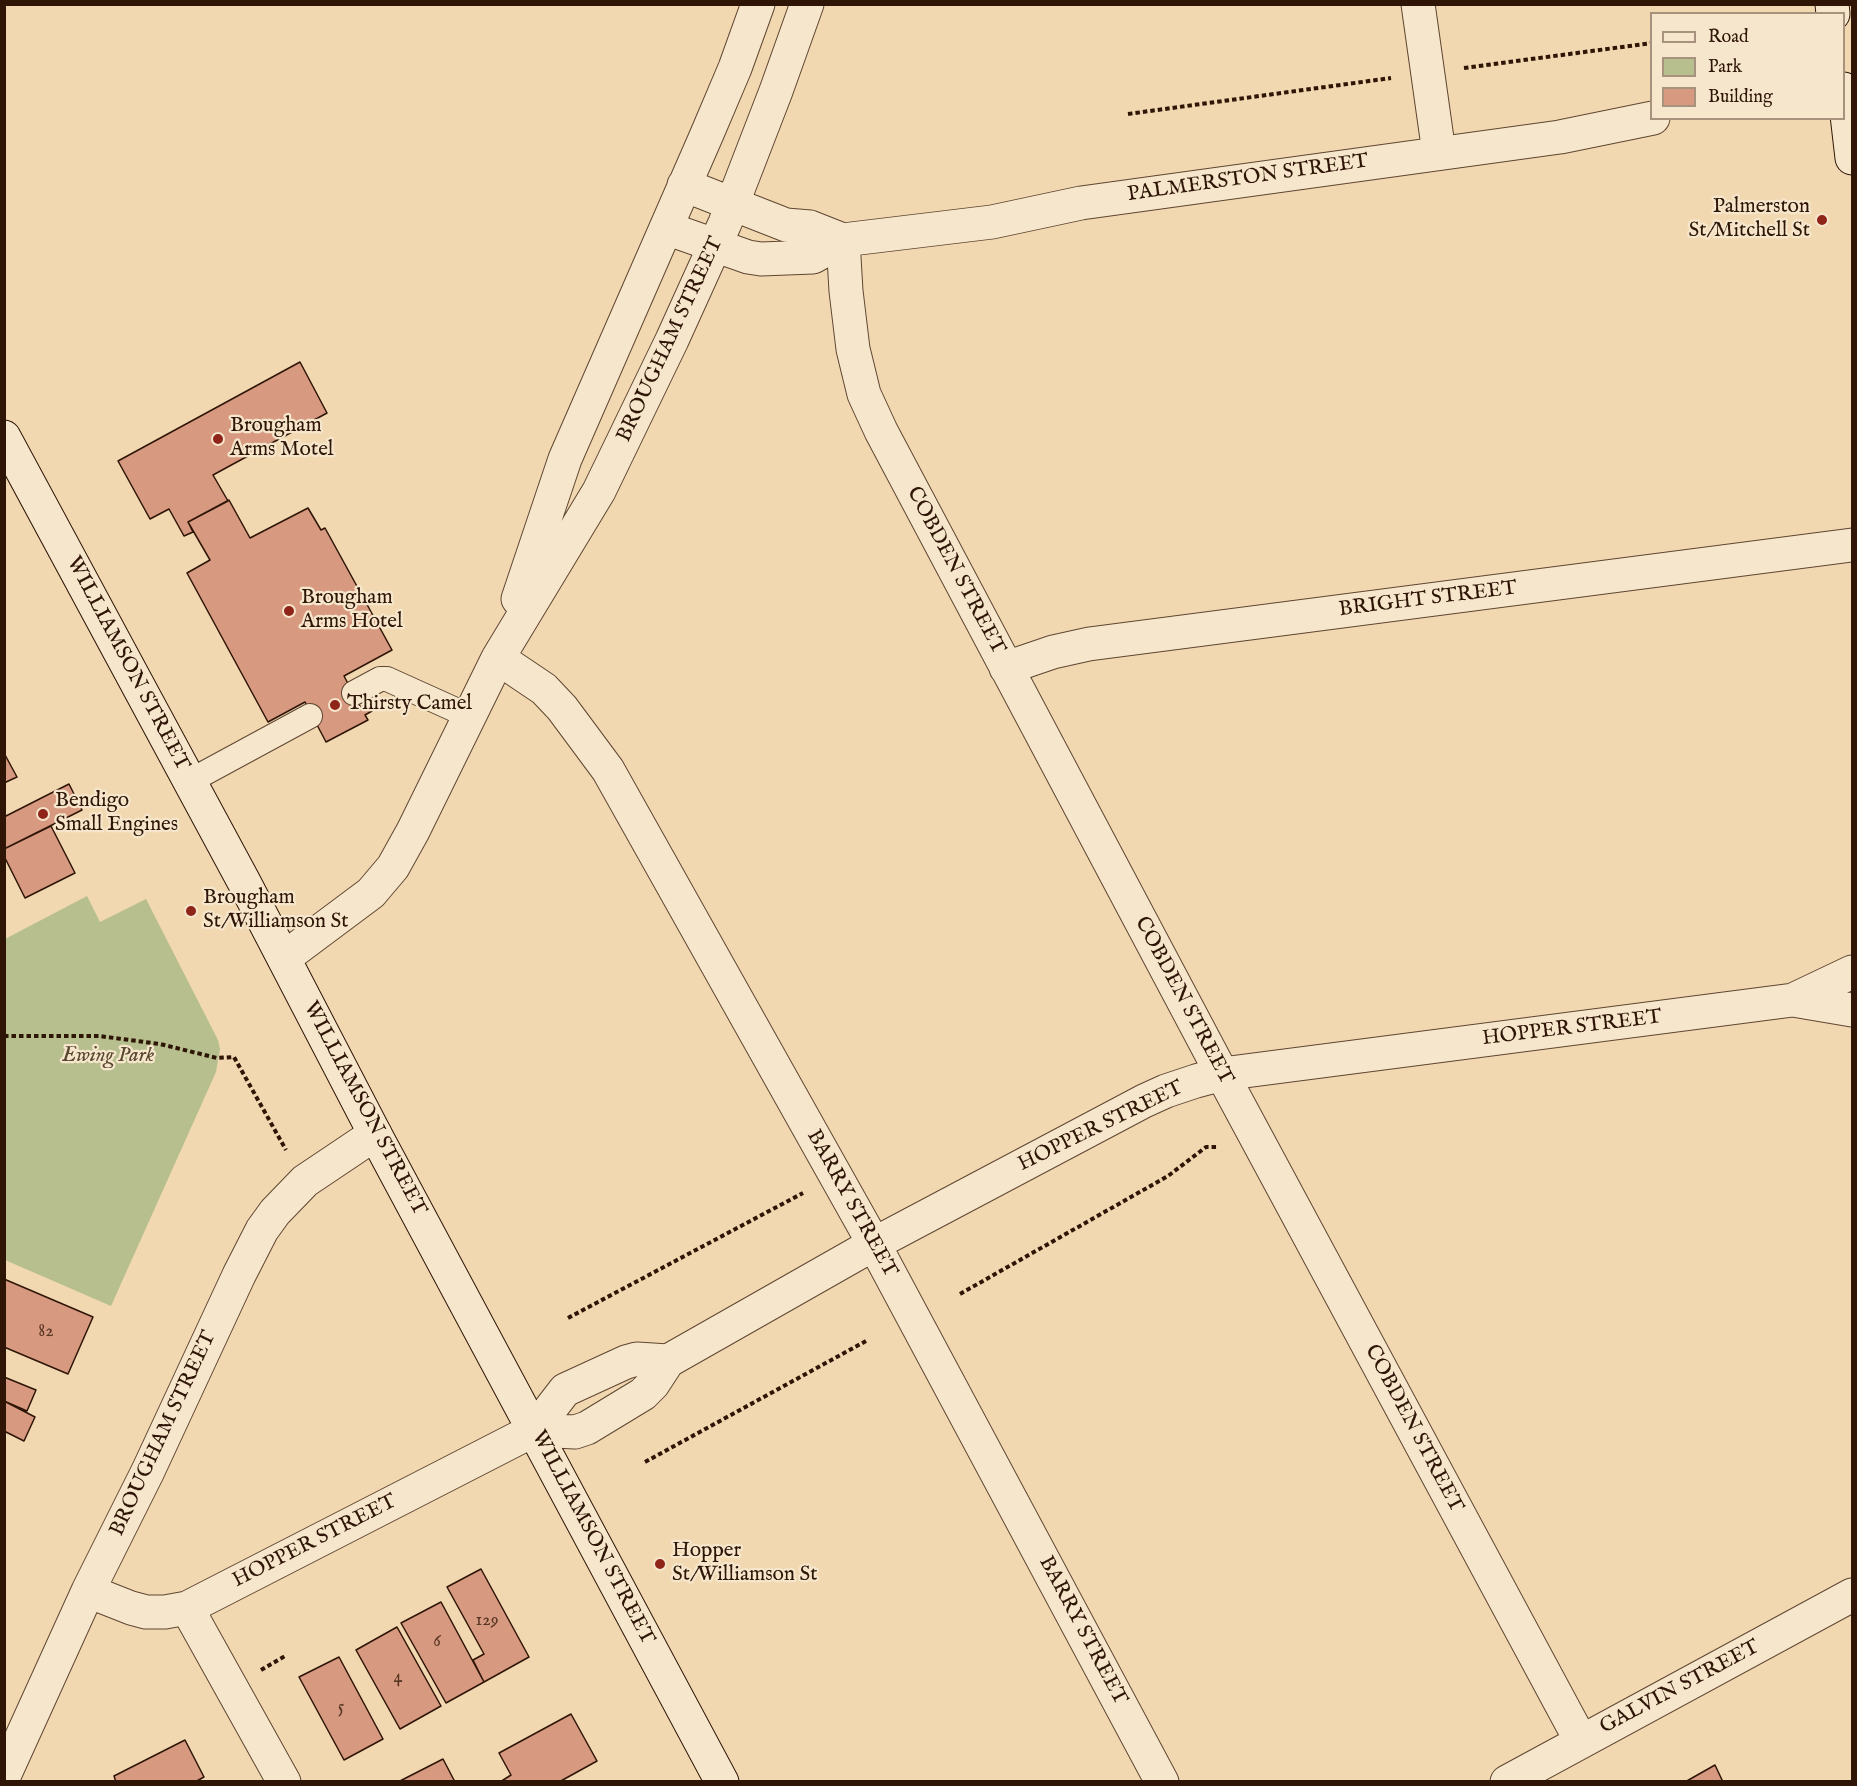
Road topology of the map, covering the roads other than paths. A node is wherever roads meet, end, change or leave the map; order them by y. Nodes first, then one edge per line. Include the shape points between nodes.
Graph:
1 (758, 4) edge
2 (807, 4) edge
3 (1418, 4) edge
4 (1845, 103) edge
5 (1650, 119) edge
6 (1439, 153) junction
7 (1852, 158) edge
8 (684, 185) junction
9 (733, 203) junction
10 (666, 228) junction
11 (843, 240) junction
12 (715, 247) junction
13 (4, 437) edge
14 (1852, 545) edge
15 (498, 658) junction
16 (1005, 668) junction
17 (354, 693) dead end
18 (310, 716) dead end
19 (469, 716) junction
20 (190, 781) junction
21 (285, 958) junction
22 (1852, 972) edge
23 (1793, 1000) junction
24 (1852, 1011) edge
25 (1222, 1074) junction
26 (375, 1134) junction
27 (874, 1244) junction
28 (668, 1361) junction
29 (534, 1430) junction
30 (88, 1591) junction
31 (1852, 1595) edge
32 (187, 1608) junction
33 (1581, 1741) junction
34 (4, 1776) edge
35 (284, 1782) edge
36 (722, 1782) edge
37 (1162, 1782) edge
38 (1507, 1782) edge

1 - 8 street, BROUGHAM STREET
2 - 9 street, BROUGHAM STREET
3 - 6 street
4 - 7 street
5 - 6 street, PALMERSTON STREET via 1560,137
6 - 11 street, PALMERSTON STREET via 1082,203 992,222
8 - 9 street, PALMERSTON STREET
8 - 10 street, BROUGHAM STREET
9 - 11 street, PALMERSTON STREET via 786,225 810,227
9 - 12 street, BROUGHAM STREET
10 - 12 street, PALMERSTON STREET
10 - 15 street, BROUGHAM STREET via 565,459
11 - 12 street, PALMERSTON STREET via 813,257 802,258 761,259
11 - 16 street, COBDEN STREET via 846,291 864,394
12 - 15 street, BROUGHAM STREET via 599,491
13 - 20 street, WILLIAMSON STREET
14 - 16 street, BRIGHT STREET via 1089,644
15 - 19 street, BROUGHAM STREET
15 - 27 street, BARRY STREET via 544,689 608,770
16 - 25 street, COBDEN STREET
17 - 19 lane via 387,679
18 - 20 lane
19 - 21 street, BROUGHAM STREET via 393,867 370,893
20 - 21 street, WILLIAMSON STREET
21 - 26 street, WILLIAMSON STREET
22 - 23 street, HOPPER STREET
23 - 24 street, HOPPER STREET
23 - 25 street, HOPPER STREET
25 - 27 street, HOPPER STREET via 1144,1101
25 - 33 street, COBDEN STREET
26 - 29 street, WILLIAMSON STREET
26 - 30 street, BROUGHAM STREET via 305,1181 262,1230
27 - 28 street, HOPPER STREET
27 - 37 street, BARRY STREET
28 - 29 street, HOPPER STREET via 626,1362 565,1390
28 - 29 street, HOPPER STREET via 643,1394 586,1428
29 - 32 street, HOPPER STREET
29 - 36 street, WILLIAMSON STREET
30 - 32 street, HOPPER STREET via 146,1612
30 - 34 street, BROUGHAM STREET
31 - 33 street, GALVIN STREET
32 - 35 street
33 - 38 street, GALVIN STREET

